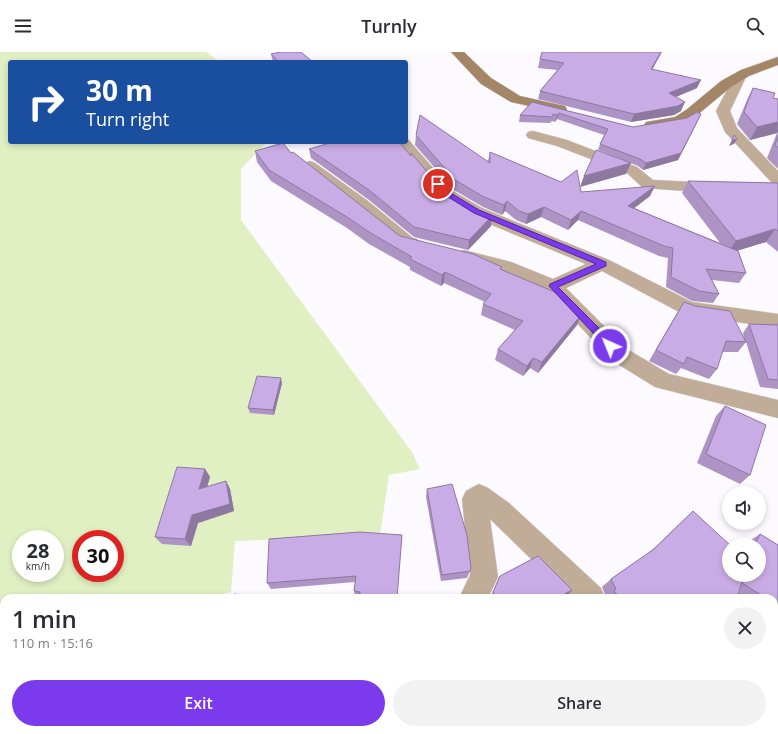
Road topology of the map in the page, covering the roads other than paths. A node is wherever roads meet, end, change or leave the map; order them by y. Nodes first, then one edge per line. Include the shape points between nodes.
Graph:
1 (457, 52) edge
2 (778, 61) edge
3 (741, 75) junction
4 (574, 113) edge
5 (638, 127) edge
6 (533, 135) dead end
7 (405, 144) edge
8 (298, 158) edge
9 (778, 180) edge
10 (729, 189) edge
11 (603, 264) junction
12 (553, 286) junction
13 (778, 321) edge
14 (778, 409) edge
15 (475, 594) edge
16 (587, 594) edge

1 - 4 street via 486,81 516,99
2 - 3 street
3 - 5 street via 679,120
3 - 9 street via 724,112 730,129
6 - 10 street via 632,170 649,185
7 - 11 street via 447,194 476,212
8 - 12 street via 407,242 505,266
11 - 12 street
11 - 13 street via 688,308
12 - 14 street via 620,355 663,381
15 - 16 street via 484,577 475,499 479,496 500,511

